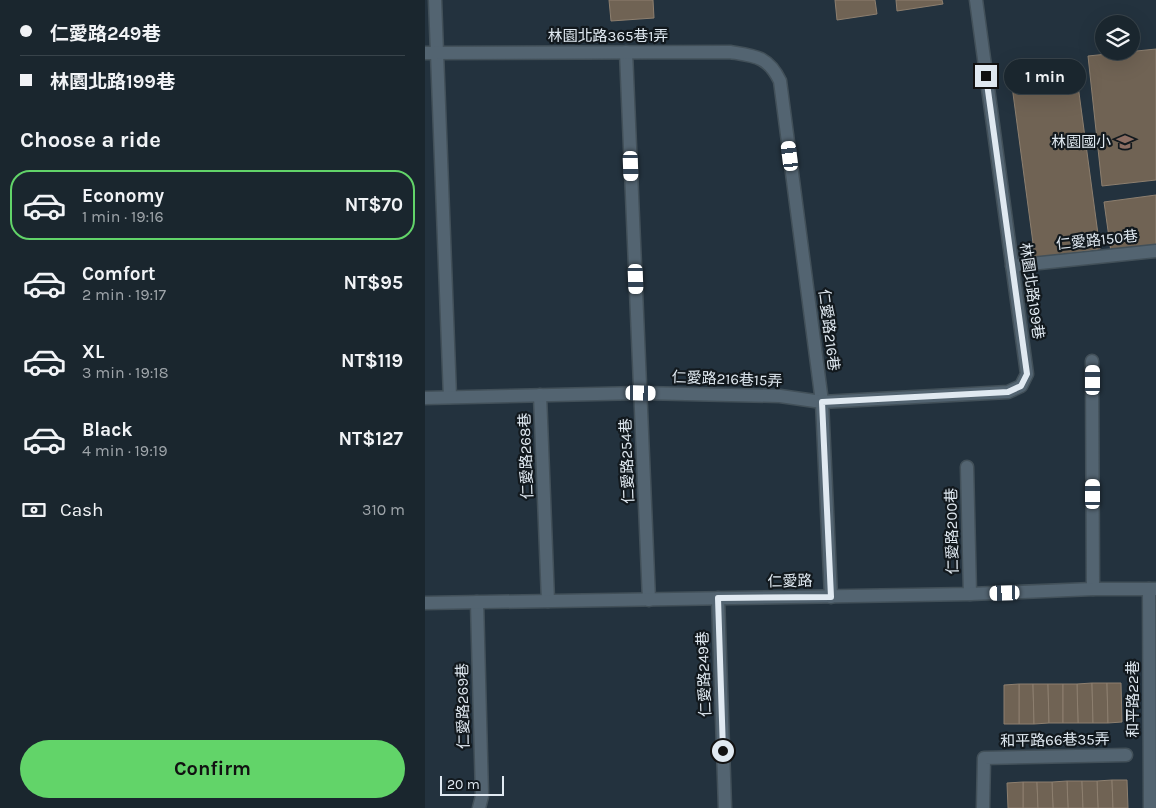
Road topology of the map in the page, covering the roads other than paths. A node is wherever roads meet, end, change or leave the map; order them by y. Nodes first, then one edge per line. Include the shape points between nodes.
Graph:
1 (435, 0) edge
2 (975, 0) edge
3 (626, 52) junction
4 (431, 53) edge
5 (775, 70) joint
6 (1156, 251) edge
7 (1012, 266) junction
8 (1093, 361) dead end
9 (641, 393) junction
10 (540, 395) junction
11 (450, 397) junction
12 (425, 398) edge
13 (822, 402) junction
14 (967, 467) dead end
15 (1093, 589) junction
16 (1152, 589) edge
17 (970, 594) junction
18 (831, 597) junction
19 (718, 598) junction
20 (649, 600) junction
21 (547, 601) junction
22 (477, 602) junction
23 (425, 603) edge
24 (1153, 750) edge
25 (1126, 755) dead end
26 (479, 808) edge
27 (725, 808) edge
28 (983, 808) edge
29 (1150, 808) edge

1 - 4 street
2 - 7 street, 林園北路199巷
3 - 4 street, 林園北路365巷1弄
3 - 5 street, 林園北路365巷1弄 via 730,52 753,55 765,60
3 - 9 street, 仁愛路254巷
4 - 11 street
5 - 13 street, 仁愛路216巷 via 780,81
6 - 7 street, 仁愛路150巷
7 - 13 street, 林園北路199巷 via 1027,374 1021,386 1008,392
8 - 15 street
9 - 10 street, 仁愛路216巷15弄
9 - 13 street, 仁愛路216巷15弄 via 780,396
9 - 20 street, 仁愛路254巷
10 - 11 street, 仁愛路268巷
10 - 21 street, 仁愛路268巷
11 - 12 street, 仁愛路268巷
13 - 18 street, 仁愛路216巷
14 - 17 street, 仁愛路200巷
15 - 16 street, 仁愛路
15 - 17 street, 仁愛路
16 - 24 street, 和平路22巷
17 - 18 street, 仁愛路
18 - 19 street, 仁愛路
19 - 20 street, 仁愛路
19 - 27 street, 仁愛路249巷
20 - 21 street, 仁愛路
21 - 22 street, 仁愛路
22 - 23 street, 仁愛路
22 - 26 street, 仁愛路269巷 via 482,796
24 - 29 street, 和平路22巷
25 - 28 street, 和平路66巷35弄 via 984,758

